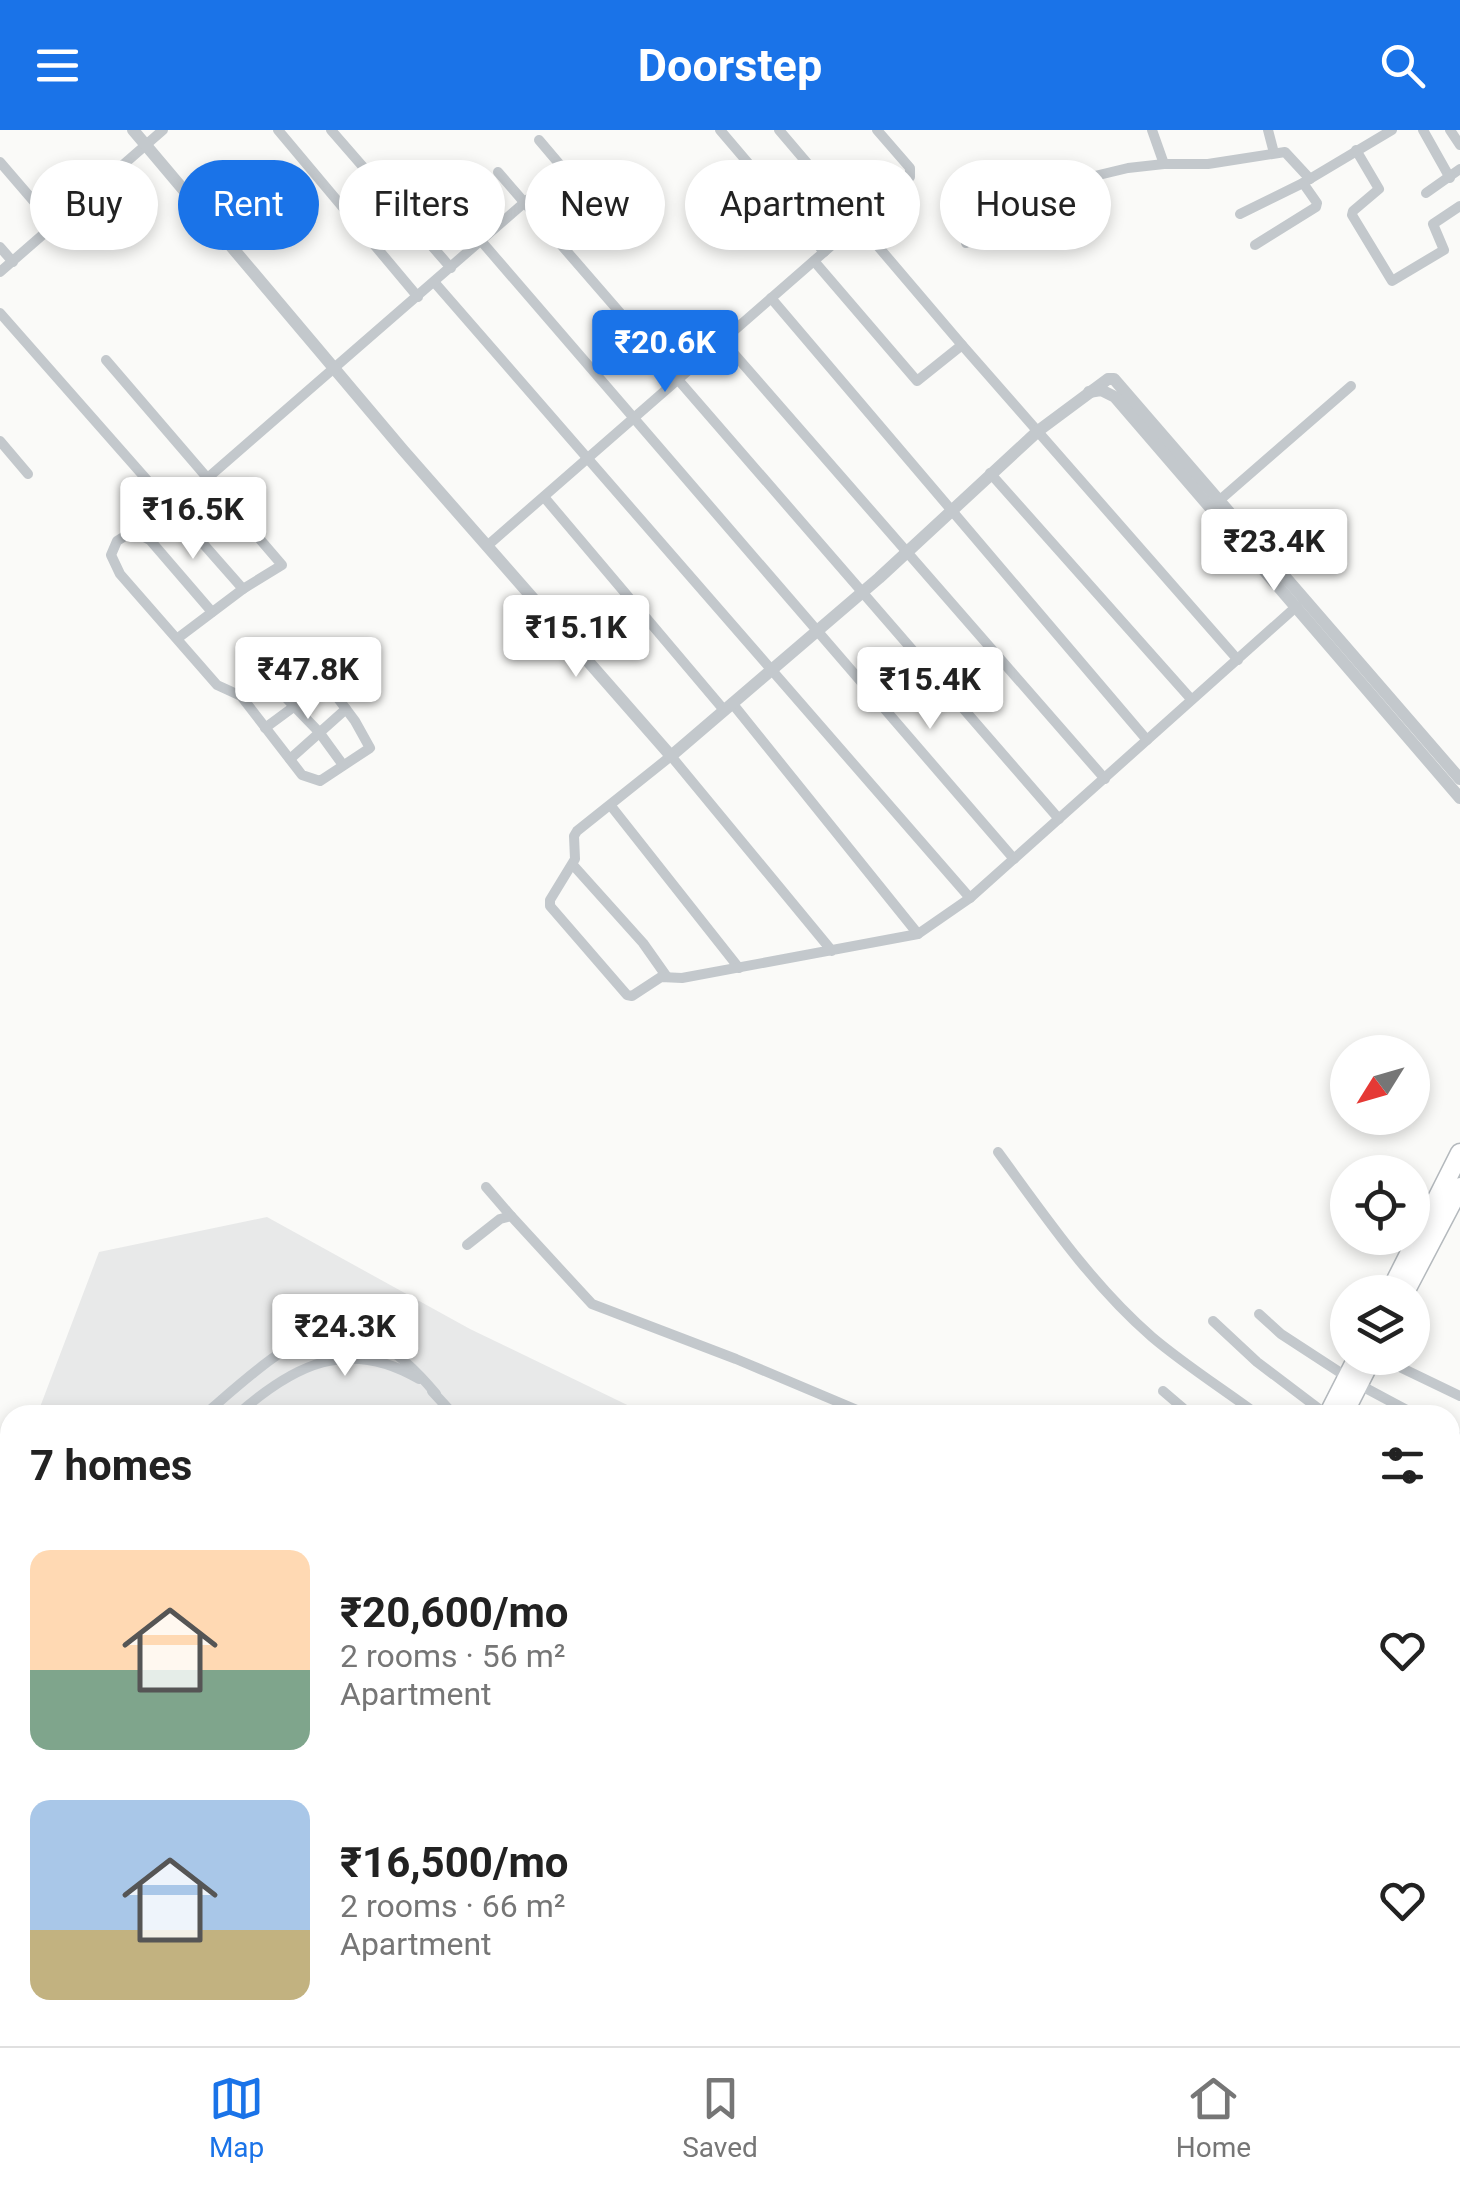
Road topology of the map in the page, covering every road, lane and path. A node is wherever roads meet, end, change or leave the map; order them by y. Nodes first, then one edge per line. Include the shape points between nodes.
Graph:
1 (133, 130) edge
2 (163, 130) edge
3 (278, 130) edge
4 (331, 130) edge
5 (720, 130) edge
6 (779, 130) edge
7 (877, 130) edge
8 (1152, 130) edge
9 (1268, 130) edge
10 (1392, 130) edge
11 (1424, 130) edge
12 (1450, 130) edge
13 (1371, 135) edge
14 (539, 140) dead end
15 (1460, 144) edge
16 (146, 145) junction
17 (1356, 150) junction
18 (1274, 153) junction
19 (129, 160) edge
20 (556, 160) edge
21 (805, 160) edge
22 (902, 160) edge
23 (0, 162) edge
24 (1164, 164) junction
25 (1111, 172) edge
26 (1456, 175) edge
27 (505, 180) edge
28 (1306, 181) junction
29 (1426, 192) dead end
30 (30, 197) edge
31 (525, 203) edge
32 (525, 205) edge
33 (1460, 206) edge
34 (1240, 214) dead end
35 (505, 222) edge
36 (1255, 244) dead end
37 (0, 247) edge
38 (30, 247) edge
39 (472, 250) edge
40 (489, 250) edge
41 (566, 250) edge
42 (826, 250) edge
43 (882, 250) edge
44 (824, 252) junction
45 (814, 261) junction
46 (13, 262) junction
47 (451, 268) junction
48 (0, 272) edge
49 (435, 282) junction
50 (418, 297) junction
51 (771, 298) junction
52 (0, 313) edge
53 (722, 340) junction
54 (962, 345) junction
55 (106, 360) dead end
56 (337, 368) junction
57 (678, 380) junction
58 (1351, 386) dead end
59 (634, 418) junction
60 (1038, 431) junction
61 (0, 442) edge
62 (588, 458) junction
63 (28, 474) dead end
64 (990, 474) junction
65 (208, 478) junction
66 (544, 497) junction
67 (172, 508) junction
68 (1223, 508) junction
69 (951, 510) junction
70 (487, 546) junction
71 (905, 553) junction
72 (243, 589) junction
73 (862, 592) junction
74 (1297, 606) junction
75 (212, 612) junction
76 (816, 631) junction
77 (178, 638) junction
78 (1238, 660) junction
79 (772, 670) junction
80 (264, 674) junction
81 (326, 683) junction
82 (241, 696) junction
83 (1191, 699) junction
84 (296, 706) junction
85 (728, 707) junction
86 (346, 709) junction
87 (1400, 718) junction
88 (265, 728) junction
89 (320, 732) junction
90 (1147, 740) junction
91 (672, 756) junction
92 (290, 759) junction
93 (343, 765) junction
94 (1105, 779) junction
95 (1460, 779) edge
96 (1460, 798) edge
97 (611, 806) junction
98 (1059, 819) junction
99 (1014, 860) junction
100 (572, 865) junction
101 (970, 898) junction
102 (918, 934) junction
103 (832, 951) junction
104 (739, 968) junction
105 (668, 976) junction
106 (998, 1152) dead end
107 (1460, 1153) edge
108 (486, 1187) dead end
109 (1460, 1187) edge
110 (512, 1216) junction
111 (1430, 1227) edge
112 (1430, 1231) edge
113 (467, 1246) dead end
114 (1259, 1314) dead end
115 (1213, 1320) dead end
116 (1353, 1375) edge
117 (1357, 1375) edge
118 (1416, 1375) edge
119 (1352, 1381) junction
120 (1163, 1391) dead end
121 (436, 1394) junction
122 (1460, 1396) edge
123 (216, 1405) edge
124 (248, 1405) edge
125 (445, 1405) edge
126 (845, 1405) edge
127 (1179, 1405) edge
128 (1244, 1405) edge
129 (1315, 1405) edge
130 (1335, 1405) edge
131 (1346, 1405) edge
132 (1397, 1405) edge

1 - 16 street
2 - 16 street
3 - 50 street
4 - 47 street
5 - 44 street
6 - 21 street
7 - 22 street
8 - 24 street
9 - 18 street
10 - 13 street
11 - 26 street
12 - 15 street
13 - 17 street
14 - 20 street
16 - 19 street
16 - 56 street
17 - 28 street
17 - 33 street via 1379,189 1352,215 1392,280 1444,250 1433,224
18 - 24 street
18 - 28 street via 1290,154
23 - 30 street
24 - 25 street
26 - 29 street
27 - 31 street
28 - 34 street
28 - 36 street via 1316,207
32 - 35 street
37 - 46 street
38 - 46 street
39 - 47 street
40 - 59 street
41 - 57 street
42 - 44 street
43 - 54 street
44 - 45 street
45 - 51 street
45 - 54 street via 917,381
46 - 48 street
47 - 49 street
49 - 50 street
49 - 62 street
50 - 56 street
51 - 53 street
51 - 69 street
52 - 67 street
53 - 57 street
53 - 71 street
54 - 60 street
55 - 65 street
56 - 65 street
56 - 70 street
57 - 59 street
57 - 73 street
58 - 68 street
59 - 62 street
59 - 76 street
60 - 64 street
60 - 68 street via 1101,390
60 - 78 street
61 - 63 street
62 - 66 street
62 - 79 street
64 - 69 street
64 - 83 street
65 - 67 street
65 - 72 street via 282,566
66 - 70 street
66 - 85 street
67 - 72 street
68 - 74 street
68 - 87 street
69 - 71 street
69 - 90 street
70 - 91 street
71 - 73 street
71 - 94 street
72 - 75 street
73 - 76 street
73 - 98 street
74 - 78 street
74 - 87 street
75 - 77 street
75 - 77 street via 150,540 134,531 116,542 112,555 120,574
76 - 79 street
76 - 99 street
77 - 82 street via 217,685
78 - 83 street
79 - 85 street
79 - 101 street
80 - 81 street via 301,649
80 - 82 street
80 - 84 street
81 - 84 street
81 - 86 street
82 - 88 street
83 - 90 street
84 - 88 street
84 - 89 street
85 - 91 street
85 - 102 street
86 - 89 street
86 - 93 street via 370,748
87 - 95 street
87 - 96 street
88 - 92 street
89 - 92 street
89 - 93 street
90 - 94 street
91 - 97 street
91 - 103 street
92 - 93 street via 302,775 320,780
94 - 98 street
97 - 100 street via 574,836
97 - 104 street
98 - 99 street
99 - 101 street
100 - 105 street
100 - 105 street via 550,906 627,995
101 - 102 street
102 - 103 street
103 - 104 street
104 - 105 street
106 - 128 street via 1127,1314
107 - 111 highway
108 - 110 street
109 - 112 highway
110 - 113 street
110 - 126 street via 592,1304
114 - 119 street
115 - 129 street
116 - 119 highway
117 - 119 highway
118 - 122 street
119 - 130 highway
119 - 131 highway
119 - 132 street
120 - 127 street
121 - 123 street via 396,1352 347,1332 300,1340
121 - 124 street via 398,1367 353,1358 292,1373
121 - 125 street

